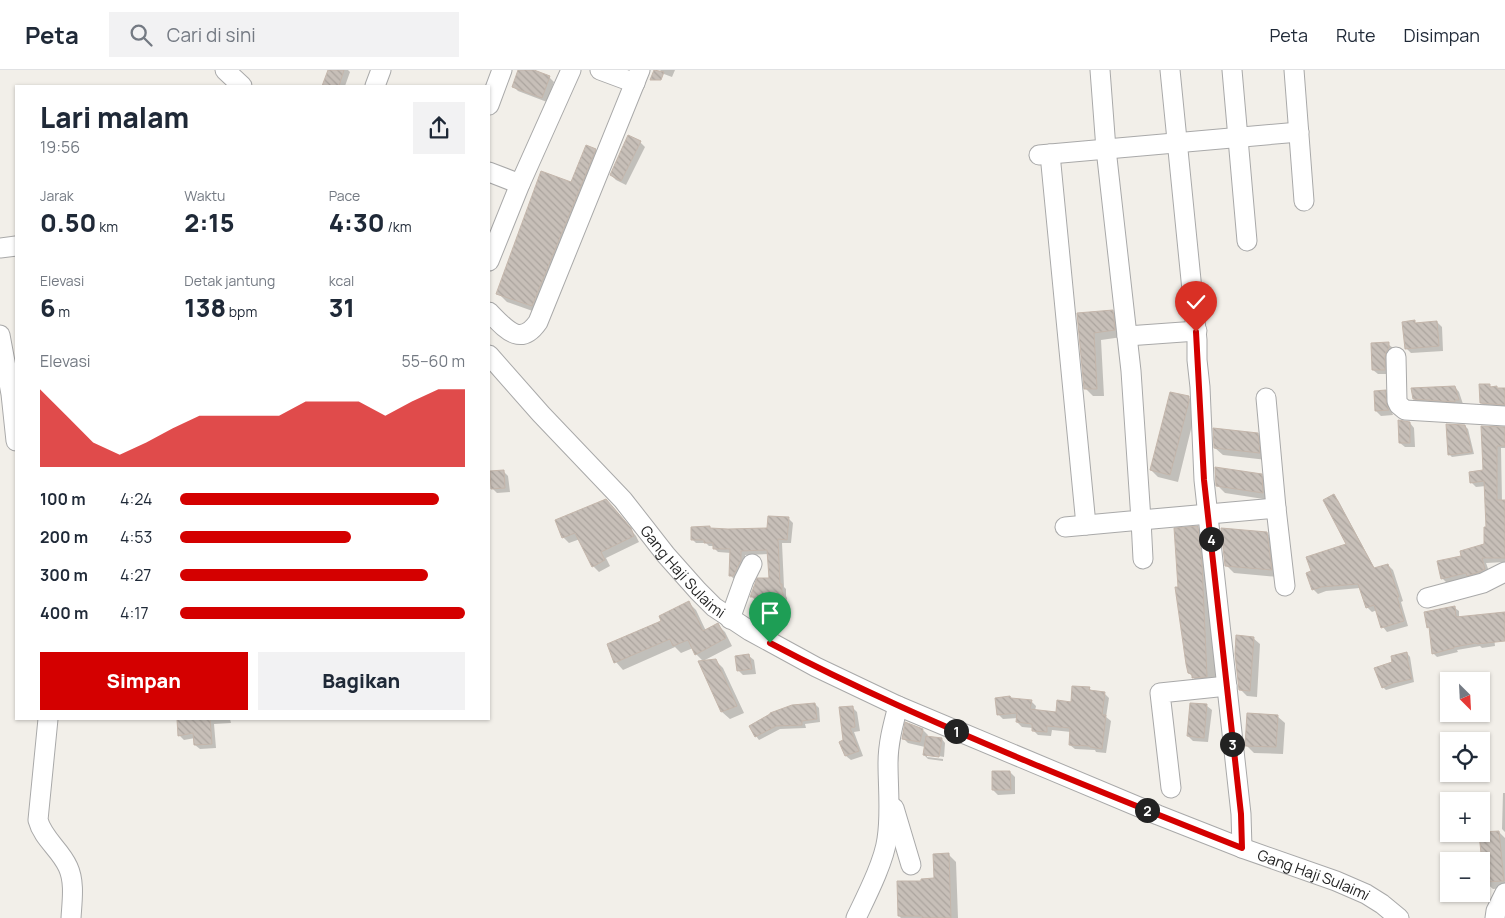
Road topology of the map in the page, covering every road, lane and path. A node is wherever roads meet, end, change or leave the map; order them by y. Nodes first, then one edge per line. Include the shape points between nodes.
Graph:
1 (225, 70) edge
2 (381, 70) edge
3 (502, 70) edge
4 (572, 70) edge
5 (600, 70) edge
6 (1100, 70) edge
7 (1170, 70) edge
8 (1232, 70) edge
9 (1294, 70) edge
10 (638, 77) edge
11 (241, 85) edge
12 (375, 85) edge
13 (490, 102) edge
14 (1299, 132) junction
15 (1238, 137) junction
16 (1178, 143) junction
17 (1106, 149) junction
18 (490, 172) edge
19 (520, 184) junction
20 (1304, 201) dead end
21 (1246, 241) dead end
22 (15, 246) edge
23 (0, 248) edge
24 (490, 259) edge
25 (490, 313) edge
26 (1196, 332) junction
27 (0, 335) edge
28 (1127, 336) junction
29 (1396, 357) dead end
30 (493, 367) edge
31 (1266, 398) dead end
32 (1505, 416) edge
33 (15, 432) edge
34 (1276, 508) junction
35 (1208, 514) junction
36 (1141, 520) junction
37 (1086, 525) junction
38 (1065, 527) dead end
39 (1144, 559) dead end
40 (752, 564) dead end
41 (1505, 572) edge
42 (1285, 586) dead end
43 (1427, 598) dead end
44 (730, 619) junction
45 (1227, 686) junction
46 (898, 706) junction
47 (48, 720) edge
48 (1171, 788) dead end
49 (890, 793) junction
50 (1242, 848) junction
51 (911, 865) dead end
52 (1505, 893) edge
53 (71, 918) edge
54 (856, 918) edge
55 (1400, 918) edge
56 (1494, 918) edge

1 - 11 street
2 - 12 street
3 - 13 street
4 - 19 street
5 - 10 street
6 - 17 street
7 - 16 street
8 - 15 street
9 - 14 street
10 - 25 street via 538,322 526,334 517,335
14 - 15 street
14 - 20 street
15 - 16 street
15 - 21 street
16 - 17 street
16 - 26 street
17 - 28 street
17 - 37 street via 1044,154
18 - 19 street
19 - 24 street
22 - 23 street
26 - 28 street
26 - 35 street
27 - 33 street
28 - 36 street
29 - 32 street via 1397,400 1405,410
30 - 44 street, Gang Haji Sulaimi via 623,500 698,591
31 - 34 street
34 - 35 street
34 - 42 street
35 - 36 street
35 - 45 street
36 - 37 street
36 - 39 street
37 - 38 street
40 - 44 street
41 - 43 street via 1483,583
44 - 46 street, Gang Haji Sulaimi via 816,668
45 - 48 street via 1160,693
45 - 50 street
46 - 49 street via 890,735
46 - 50 street, Gang Haji Sulaimi
47 - 53 street via 38,820 44,836 70,873
49 - 51 street
49 - 54 street via 887,842
50 - 55 street, Gang Haji Sulaimi via 1366,894
52 - 56 street

